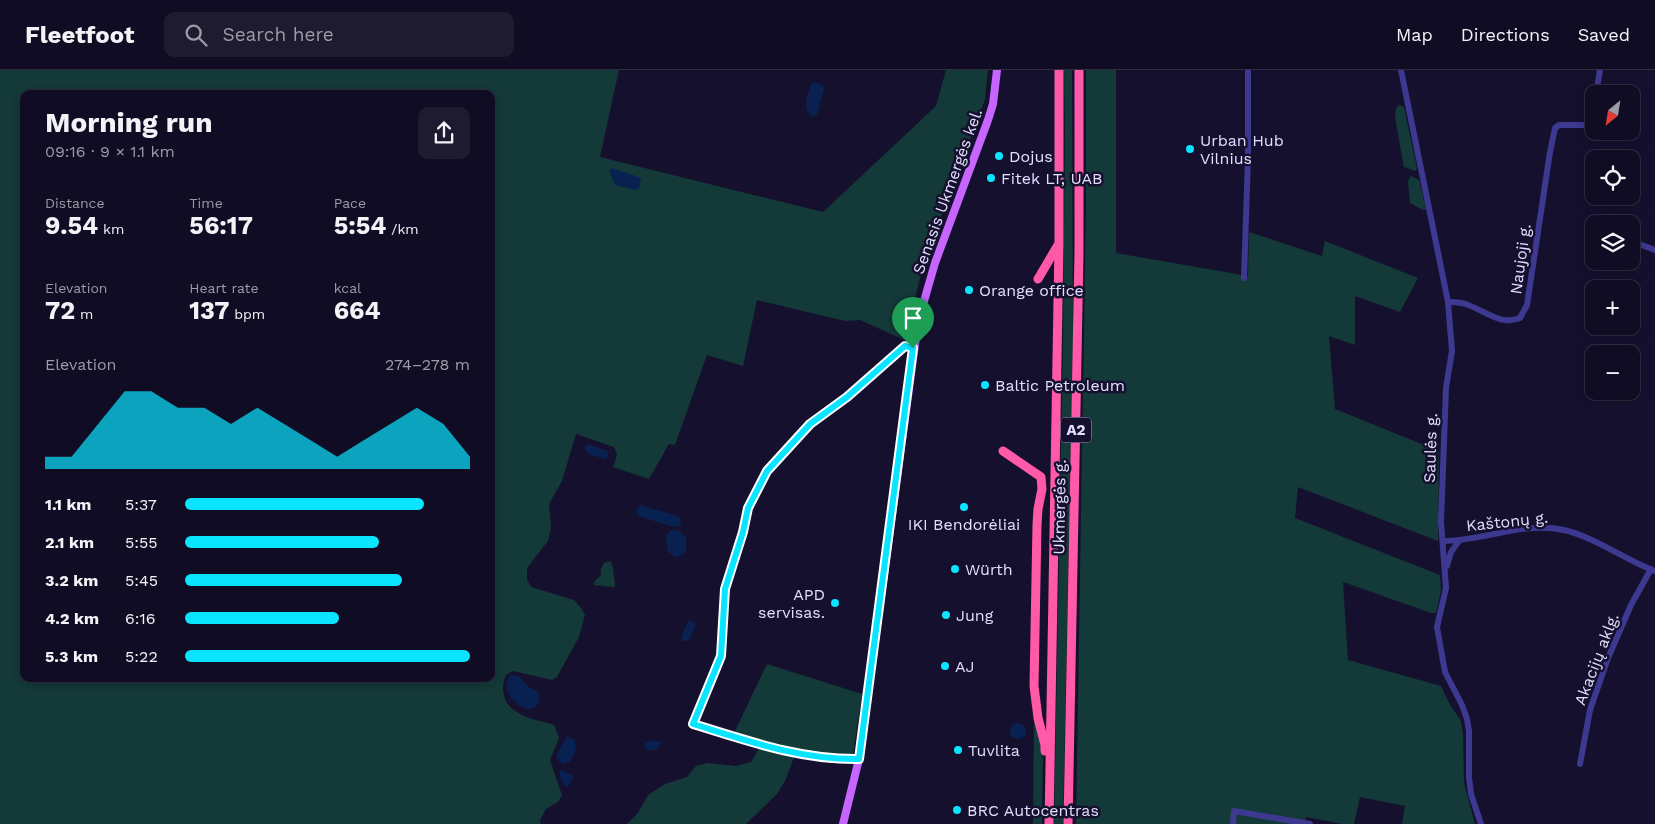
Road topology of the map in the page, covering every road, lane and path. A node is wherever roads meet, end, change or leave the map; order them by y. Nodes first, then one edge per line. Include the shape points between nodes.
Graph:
1 (996, 70) edge
2 (1079, 70) edge
3 (1248, 70) edge
4 (1401, 70) edge
5 (1600, 70) edge
6 (1058, 73) edge
7 (1598, 85) edge
8 (1585, 125) edge
9 (1059, 243) junction
10 (1640, 244) edge
11 (1655, 250) edge
12 (1244, 278) dead end
13 (1038, 280) dead end
14 (1448, 302) junction
15 (913, 348) junction
16 (1003, 451) dead end
17 (1443, 541) junction
18 (1459, 541) junction
19 (1653, 570) edge
20 (1446, 572) junction
21 (859, 759) junction
22 (1580, 764) dead end
23 (1050, 792) junction
24 (1049, 820) edge
25 (843, 824) edge
26 (1068, 824) edge
27 (1233, 824) edge
28 (1310, 824) edge
29 (1480, 824) edge

1 - 15 main road, Senasis Ukmergės kel. via 993,104 927,286
2 - 26 highway, Ukmergės g. / A2 via 1079,253
3 - 12 street
4 - 14 street, Saulės g.
5 - 7 street
6 - 9 highway, Ukmergės g. / A2
8 - 14 street, Naujoji g. via 1559,125 1555,128 1527,305 1520,318 1494,318 1466,304
9 - 13 highway
9 - 23 highway, Ukmergės g. / A2
10 - 11 street
14 - 17 street, Saulės g. via 1452,351 1446,388
15 - 21 main road, Senasis Ukmergės kel.
15 - 21 street via 905,346 847,397 810,424 767,471 748,508 727,579 721,656 693,724 778,750
16 - 23 highway via 1041,478 1043,484 1038,509 1034,686 1045,745 1045,776
17 - 18 street, Kaštonų g.
17 - 20 street, Saulės g.
18 - 19 street, Kaštonų g. via 1535,528 1563,530
18 - 20 street via 1451,552
19 - 22 street, Akacijų aklg. via 1631,606 1608,658 1590,710
20 - 29 street, Saulės g. via 1446,588 1436,627 1445,672 1467,719 1471,794
21 - 25 main road, Senasis Ukmergės kel.
23 - 24 highway, Ukmergės g. / A2
27 - 28 street via 1234,811

